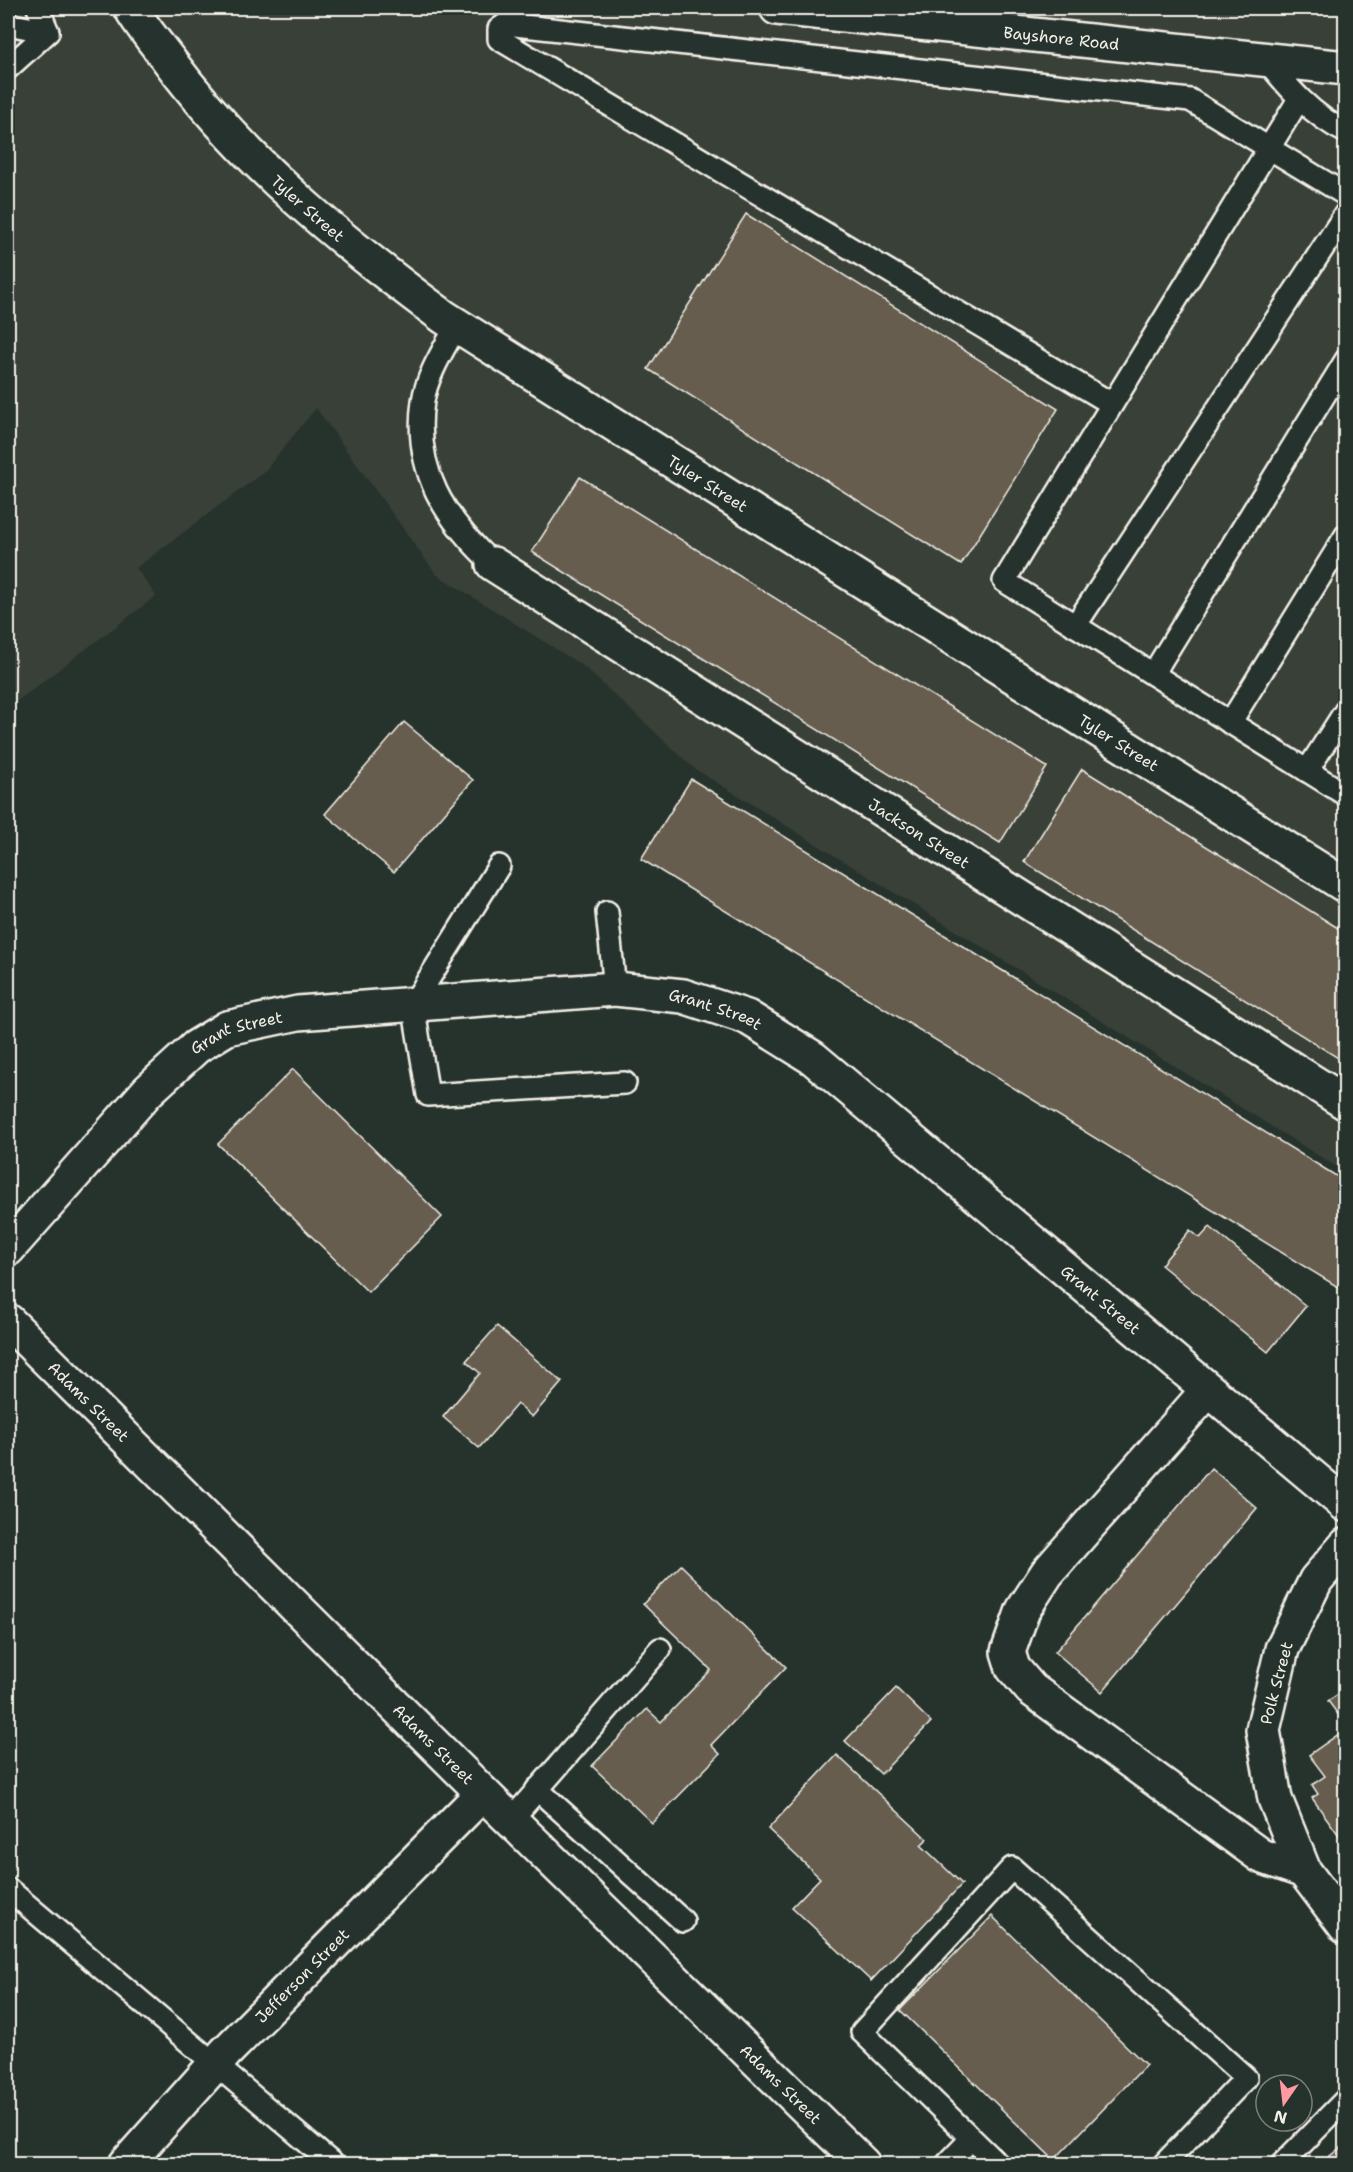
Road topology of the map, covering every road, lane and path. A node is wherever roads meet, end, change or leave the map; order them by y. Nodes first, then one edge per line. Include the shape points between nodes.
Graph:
1 (38, 8) edge
2 (131, 8) edge
3 (777, 8) edge
4 (8, 24) edge
5 (48, 32) junction
6 (1265, 59) junction
7 (8, 68) edge
8 (1346, 68) edge
9 (1299, 99) junction
10 (1346, 132) edge
11 (1269, 148) junction
12 (1346, 195) edge
13 (1346, 213) edge
14 (457, 325) junction
15 (1346, 360) edge
16 (1112, 404) junction
17 (1346, 535) edge
18 (493, 564) joint
19 (1075, 626) junction
20 (1153, 674) junction
21 (1346, 710) edge
22 (1230, 723) junction
23 (1307, 771) junction
24 (1346, 795) edge
25 (499, 866) dead end
26 (1346, 886) edge
27 (606, 912) dead end
28 (615, 989) junction
29 (413, 1004) junction
30 (625, 1083) dead end
31 (1346, 1103) edge
32 (8, 1250) edge
33 (8, 1321) edge
34 (1208, 1390) junction
35 (1346, 1505) edge
36 (1346, 1545) edge
37 (660, 1649) dead end
38 (537, 1789) junction
39 (483, 1793) junction
40 (511, 1820) junction
41 (1304, 1871) junction
42 (8, 1888) edge
43 (683, 1921) dead end
44 (1346, 1926) edge
45 (215, 2064) junction
46 (1346, 2099) edge
47 (970, 2140) junction
48 (126, 2164) edge
49 (333, 2164) edge
50 (863, 2164) edge
51 (947, 2164) edge
52 (998, 2164) edge
53 (1164, 2164) edge
54 (1282, 2164) edge

1 - 5 lane
2 - 14 street, Tyler Street via 198,100 270,176 354,250
3 - 6 street, Bayshore Road
4 - 5 lane
5 - 7 lane
6 - 8 street, Bayshore Road
6 - 9 lane
9 - 10 lane via 1328,124
9 - 11 lane
11 - 12 lane
11 - 16 lane
11 - 16 lane via 1190,100 518,25 506,24 499,29 499,39
13 - 19 lane
14 - 18 lane via 436,363 423,400 422,445 429,476 444,508 464,536
14 - 26 street, Tyler Street
15 - 20 lane
16 - 19 lane via 1004,581
17 - 22 lane
18 - 31 street, Jackson Street
19 - 20 lane
20 - 22 lane
21 - 23 lane
22 - 23 lane
23 - 24 lane
25 - 29 lane
27 - 28 lane
28 - 29 street, Grant Street
28 - 34 street, Grant Street via 683,996 747,1017 813,1058
29 - 30 lane via 428,1095
29 - 32 street, Grant Street via 298,1013 227,1028 196,1047 148,1091
33 - 39 street, Adams Street
34 - 35 street, Grant Street
34 - 41 street via 1047,1573 1023,1610 1008,1652 1014,1668 1032,1689 1261,1856
36 - 41 street, Polk Street via 1316,1580 1281,1649 1263,1730 1275,1799
37 - 38 lane
38 - 40 lane
38 - 43 lane
39 - 40 street, Adams Street
39 - 45 street, Jefferson Street
40 - 50 street, Adams Street
41 - 44 street, Polk Street
42 - 45 lane
45 - 48 street, Jefferson Street
45 - 49 lane
46 - 54 lane
47 - 51 lane
47 - 52 lane
47 - 53 lane via 862,2032 1012,1868 1246,2078

